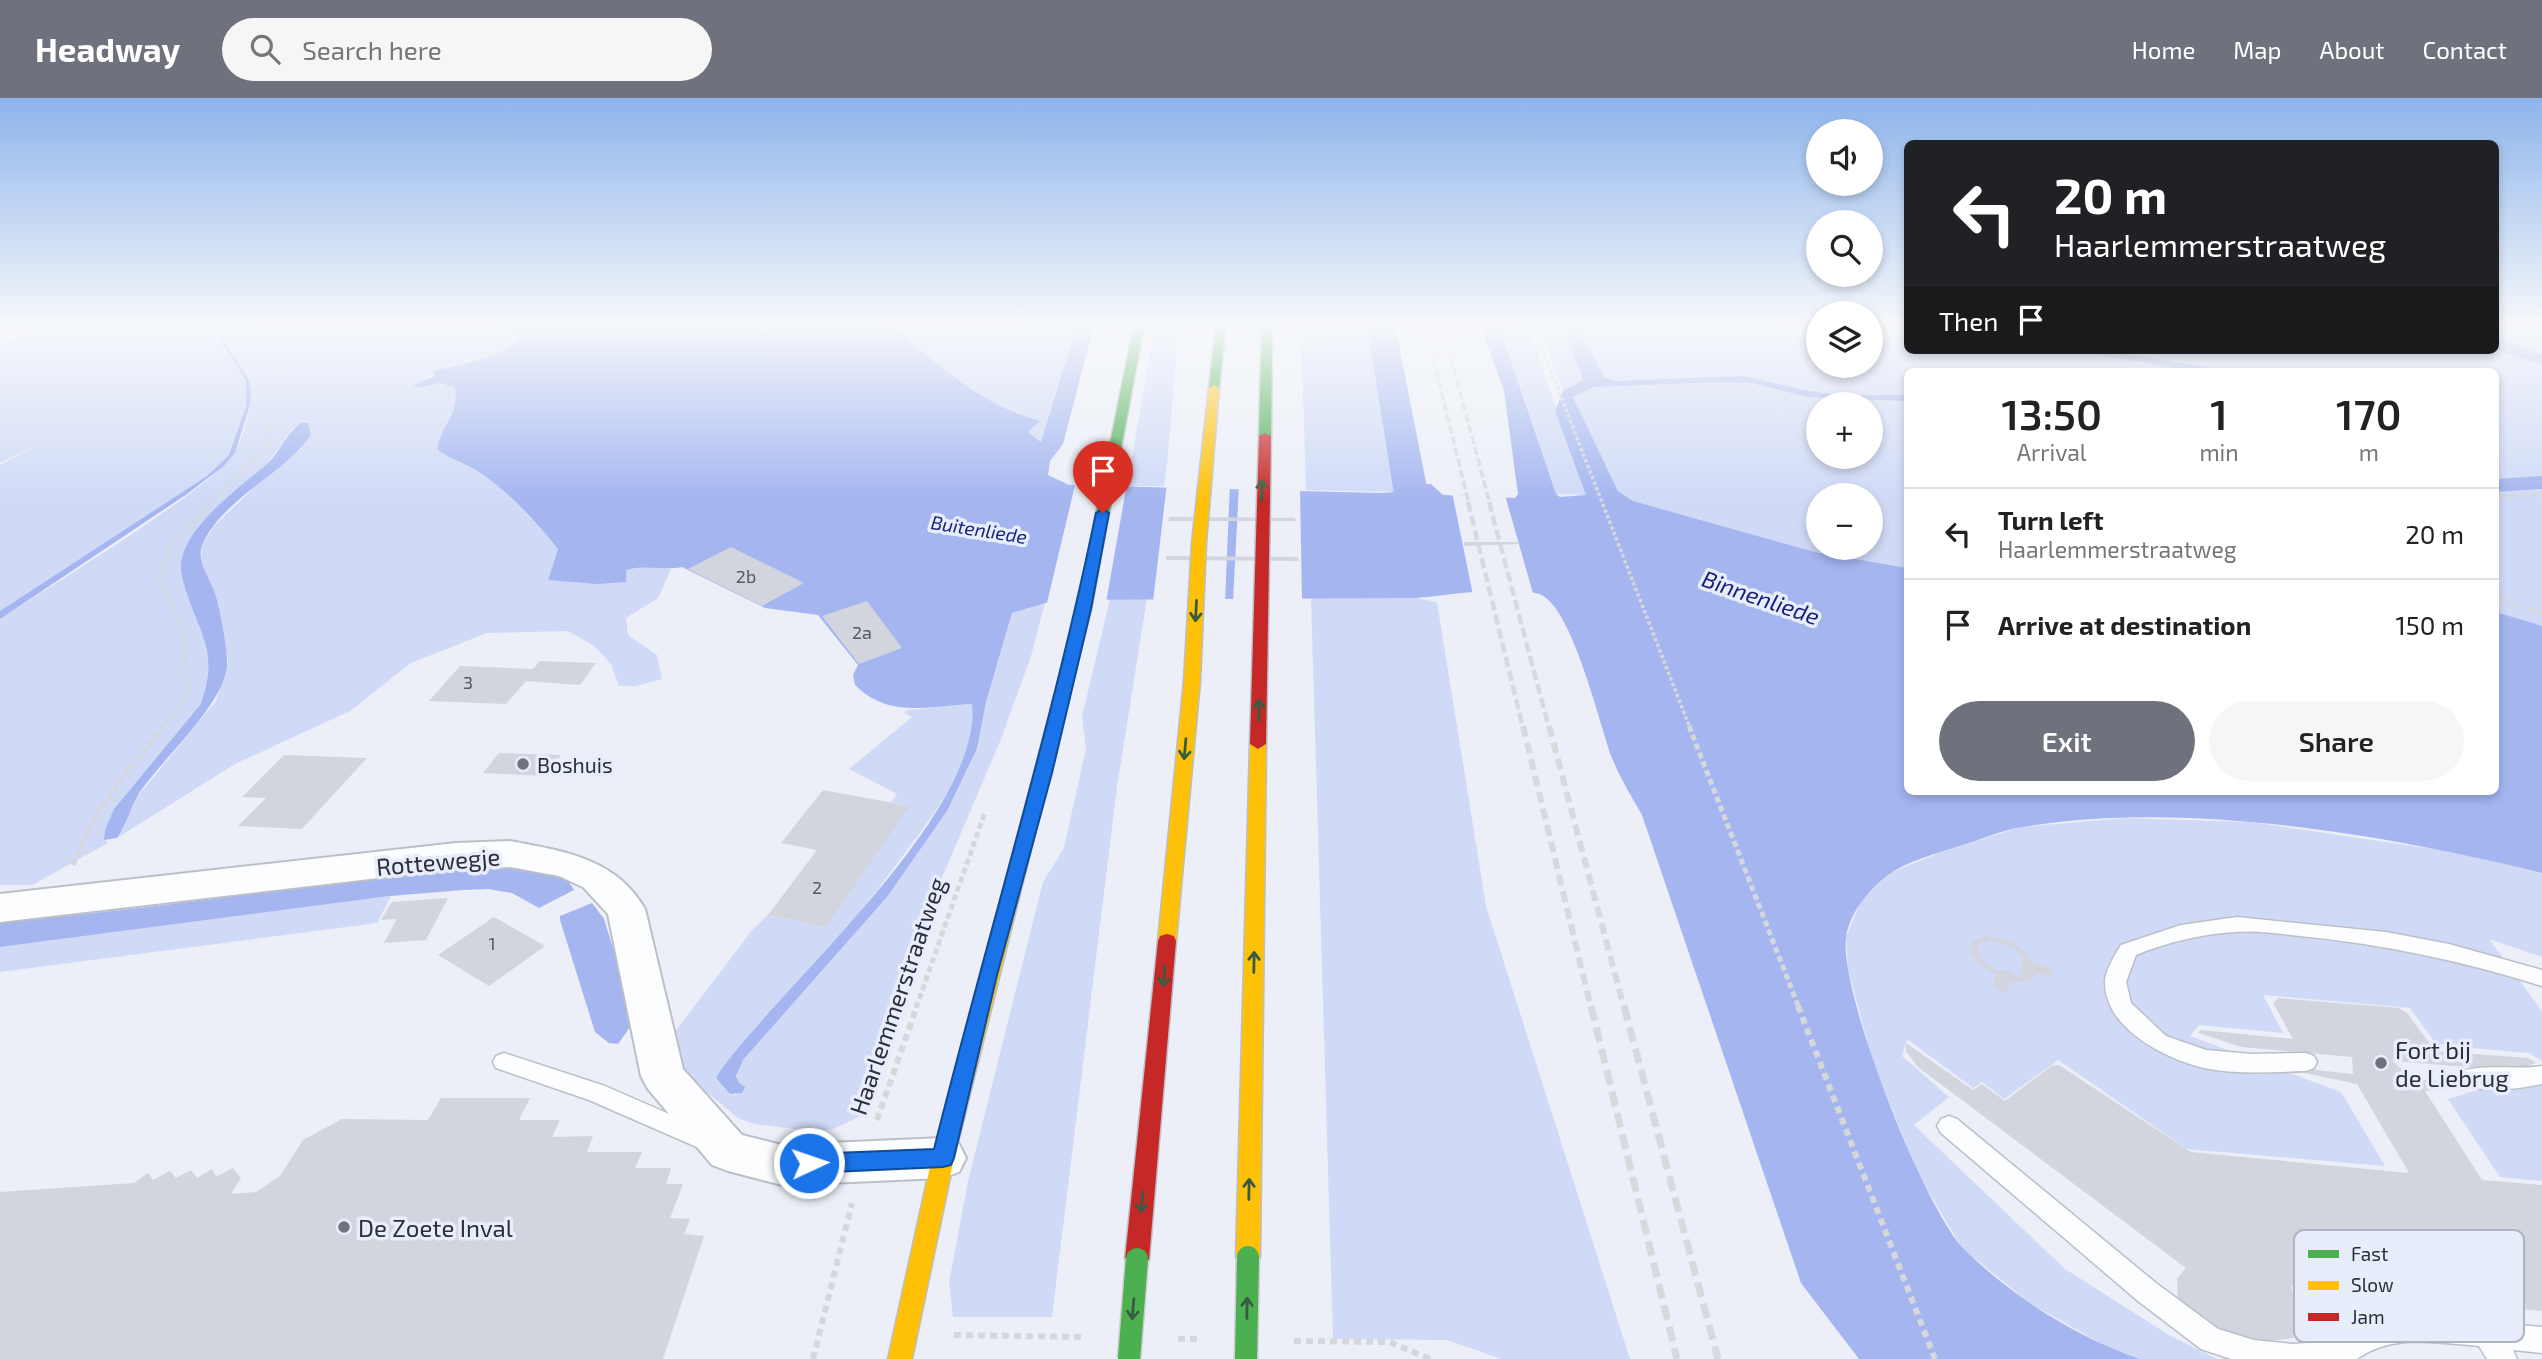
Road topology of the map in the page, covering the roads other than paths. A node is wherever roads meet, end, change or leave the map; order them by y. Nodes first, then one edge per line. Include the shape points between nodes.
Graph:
1 (1128, 384) edge
2 (1214, 384) edge
3 (1265, 384) edge
4 (0, 908) edge
5 (2542, 978) edge
6 (504, 1062) dead end
7 (2306, 1062) dead end
8 (2542, 1075) edge
9 (2471, 1077) dead end
10 (1949, 1126) dead end
11 (728, 1151) junction
12 (943, 1158) junction
13 (2524, 1338) edge
14 (2542, 1340) edge
15 (2358, 1342) edge
16 (2492, 1342) edge
17 (900, 1359) edge
18 (1129, 1359) edge
19 (1246, 1359) edge
20 (2503, 1359) edge

1 - 12 main road via 1084,609
2 -> 18 main road, bridge via 1192,681
19 -> 3 main road, bridge
4 - 11 street, Rottewegje via 456,856 510,854 568,865 596,878 626,909 663,1076
5 - 7 lane via 2428,947 2324,930 2237,924 2162,936 2128,950 2115,982 2121,1007 2158,1042 2205,1059
6 - 11 lane via 597,1093
8 - 9 lane
10 - 15 lane via 2211,1340 2254,1353 2292,1357 2340,1354
11 - 12 street via 782,1165
12 - 17 main road
13 - 14 lane
16 - 20 lane

